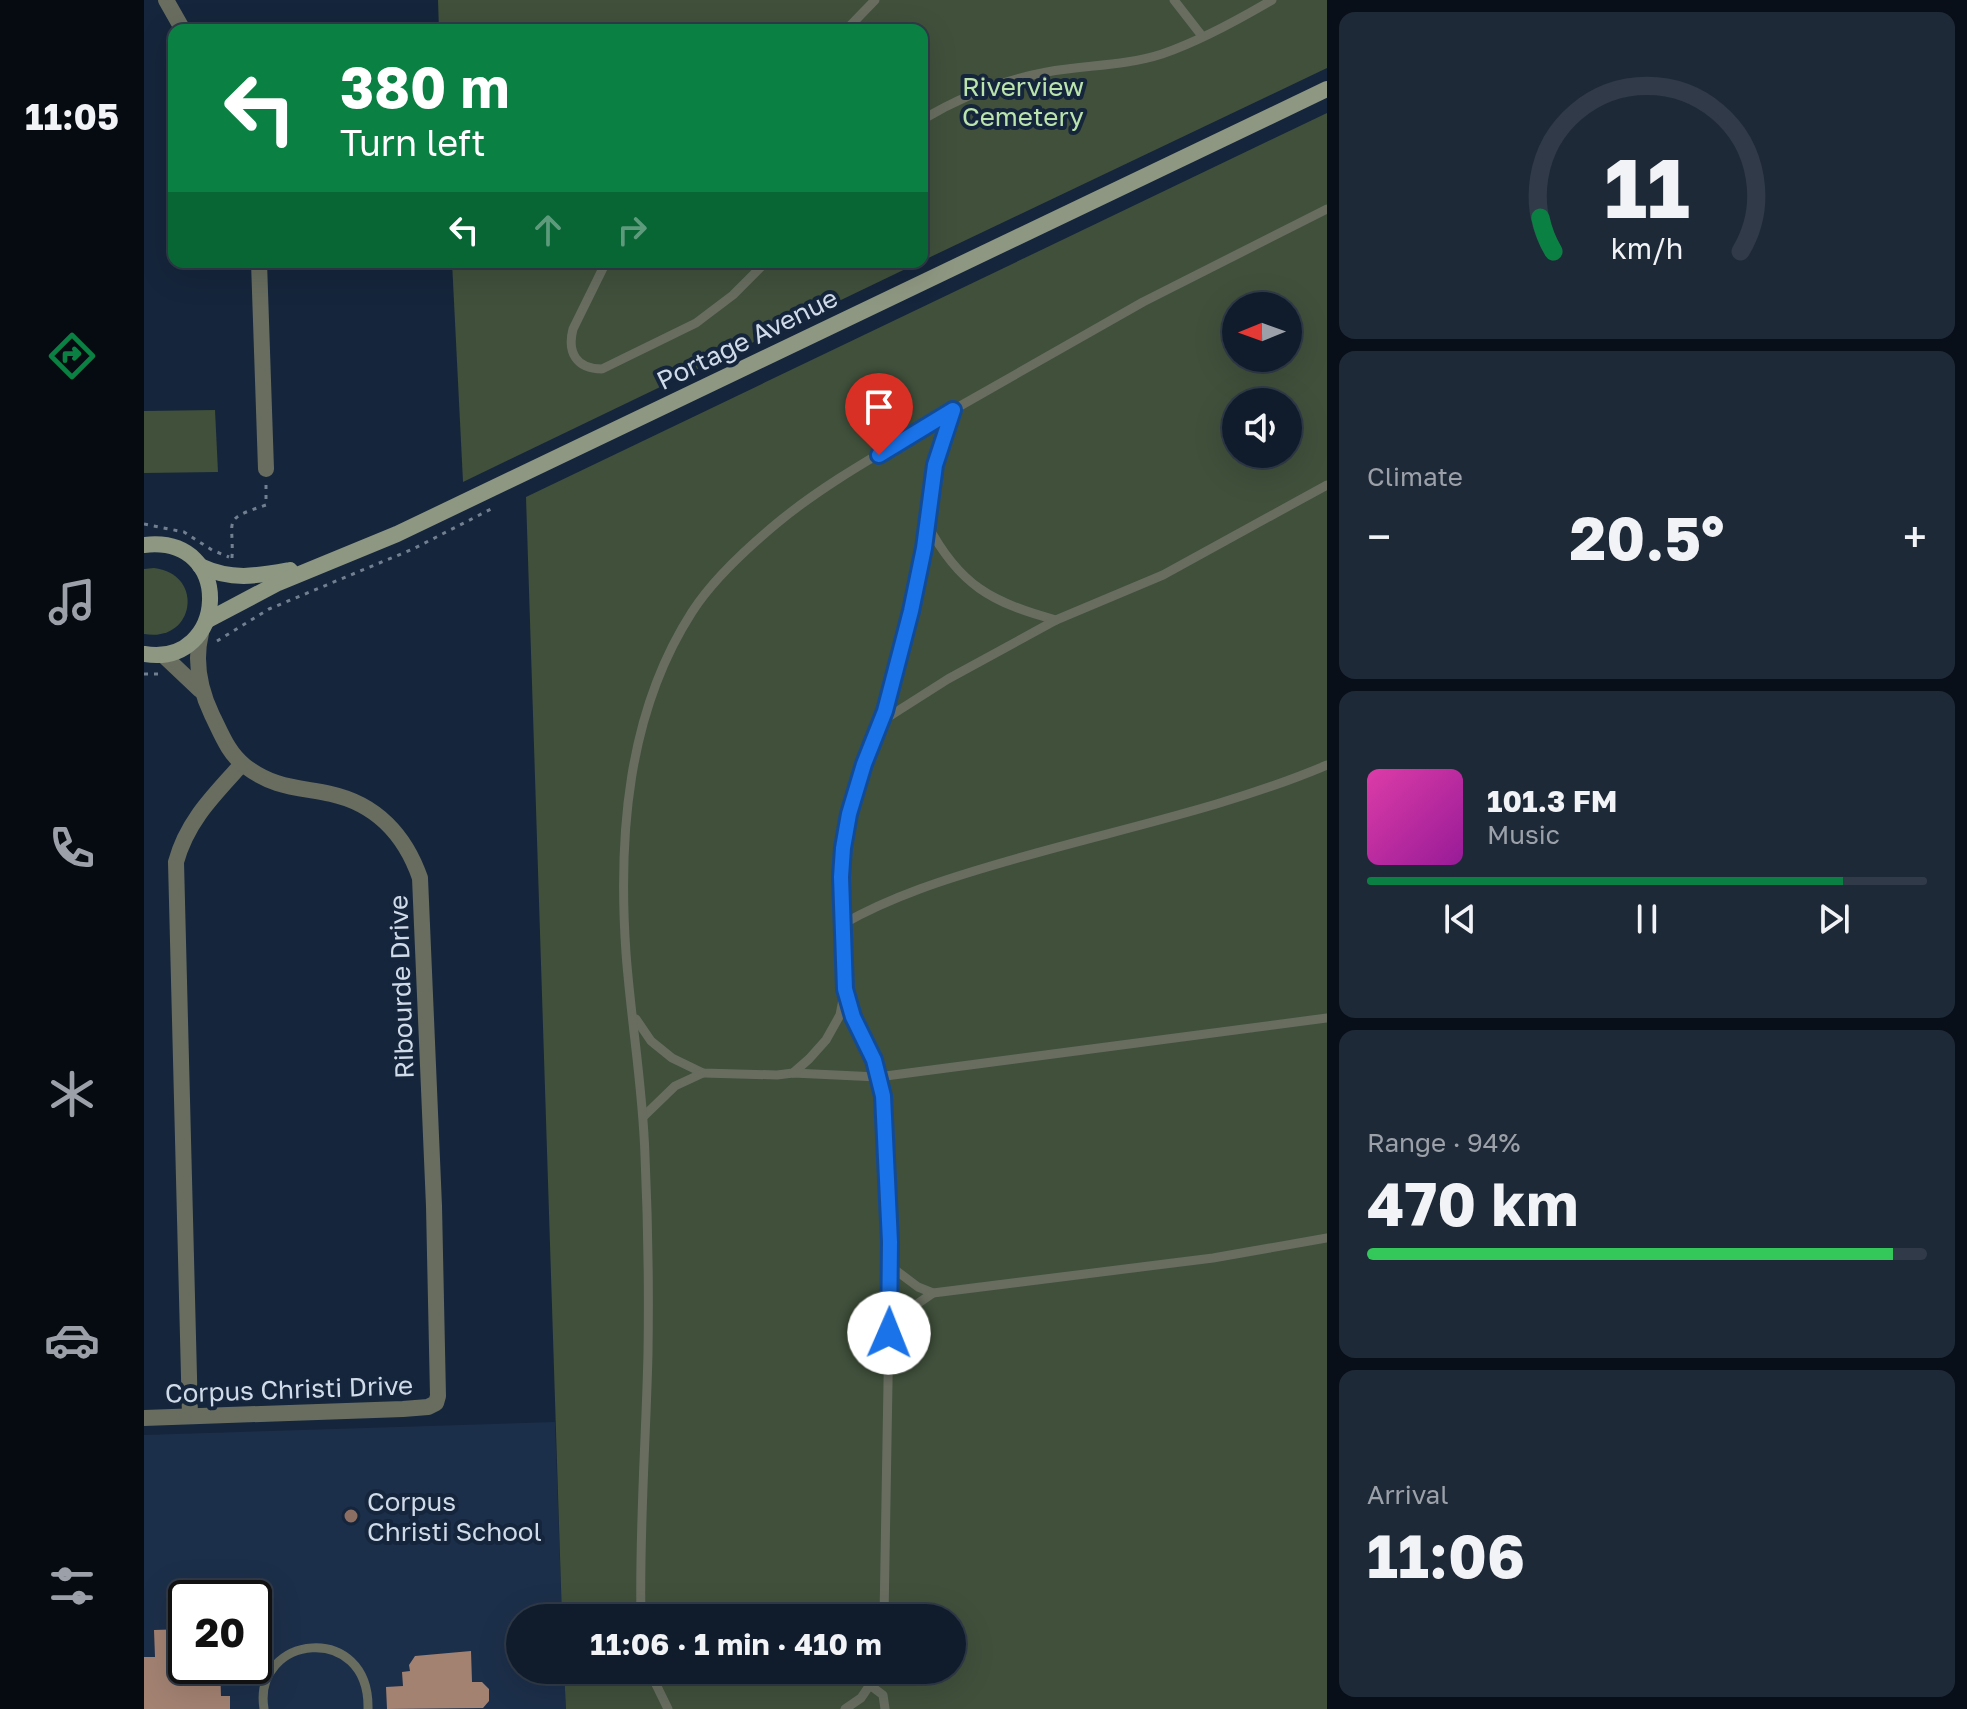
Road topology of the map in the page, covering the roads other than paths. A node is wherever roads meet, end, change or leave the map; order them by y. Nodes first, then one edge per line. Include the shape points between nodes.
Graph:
1 (166, 0) edge
2 (875, 0) edge
3 (1174, 0) edge
4 (1269, 1) edge
5 (180, 24) edge
6 (852, 24) edge
7 (1202, 36) junction
8 (1327, 89) edge
9 (928, 117) edge
10 (1327, 209) edge
11 (259, 268) edge
12 (603, 268) edge
13 (760, 268) edge
14 (953, 410) junction
15 (266, 469) road end
16 (1327, 485) edge
17 (927, 523) junction
18 (144, 545) edge
19 (200, 566) junction
20 (315, 566) junction
21 (1056, 620) junction
22 (205, 626) junction
23 (144, 654) edge
24 (163, 655) junction
25 (200, 690) junction
26 (880, 721) junction
27 (242, 764) junction
28 (1327, 765) edge
29 (843, 924) junction
30 (845, 989) junction
31 (634, 1016) junction
32 (1327, 1018) edge
33 (703, 1073) junction
34 (793, 1073) junction
35 (878, 1077) junction
36 (644, 1116) junction
37 (1327, 1238) edge
38 (890, 1266) junction
39 (933, 1293) junction
40 (889, 1333) junction
41 (436, 1403) joint
42 (190, 1416) junction
43 (144, 1418) edge
44 (641, 1604) edge
45 (884, 1604) edge
46 (656, 1684) edge
47 (871, 1686) joint
48 (264, 1709) edge
49 (368, 1709) edge
50 (668, 1709) edge
51 (845, 1709) edge
52 (885, 1709) edge

1 - 5 street
2 - 6 lane
3 - 7 lane
4 - 7 lane
7 - 9 lane via 1139,60 1046,72 1003,84
8 - 20 main road, Portage Avenue via 397,534
10 - 14 lane via 1143,302
11 - 15 street
12 - 13 lane via 570,340 575,359 596,369 696,323
14 - 17 lane via 935,465
14 - 31 lane via 806,500 774,526 705,595 679,634 643,725 626,816 624,911
16 - 21 lane via 1199,557
17 - 21 lane via 938,545 981,591
17 - 26 lane via 911,611
18 - 19 main road, Portage Avenue via 176,548
19 - 20 main road, Portage Avenue via 237,577
19 - 22 main road via 212,601
20 - 22 main road, Portage Avenue via 226,608
21 - 26 lane
22 - 24 main road, Portage Avenue via 188,644
22 - 25 street, Ribourde Drive via 196,652
23 - 24 main road
24 - 25 street, Ribourde Drive
25 - 27 street, Ribourde Drive via 226,745
26 - 29 lane via 849,814 841,877
27 - 41 street, Ribourde Drive via 277,785 339,796 367,808 404,842 420,878 434,1206
27 - 42 street via 187,828 176,862
28 - 29 lane via 1227,800 950,878
29 - 30 lane
30 - 34 lane via 840,1015 826,1040
30 - 35 lane
31 - 33 lane via 651,1041
31 - 36 lane
32 - 35 lane
33 - 34 lane
33 - 36 lane via 675,1086
34 - 35 lane
35 - 38 lane
36 - 44 lane via 648,1316
37 - 39 lane via 1213,1258
38 - 39 lane
38 - 40 lane
39 - 40 lane
40 - 45 lane
41 - 42 street, Corpus Christi Drive via 403,1409
42 - 43 street, Corpus Christi Drive
46 - 50 lane
47 - 51 lane
47 - 52 lane via 883,1695
48 - 49 lane via 266,1679 277,1663 293,1651 312,1647 349,1658 362,1673

